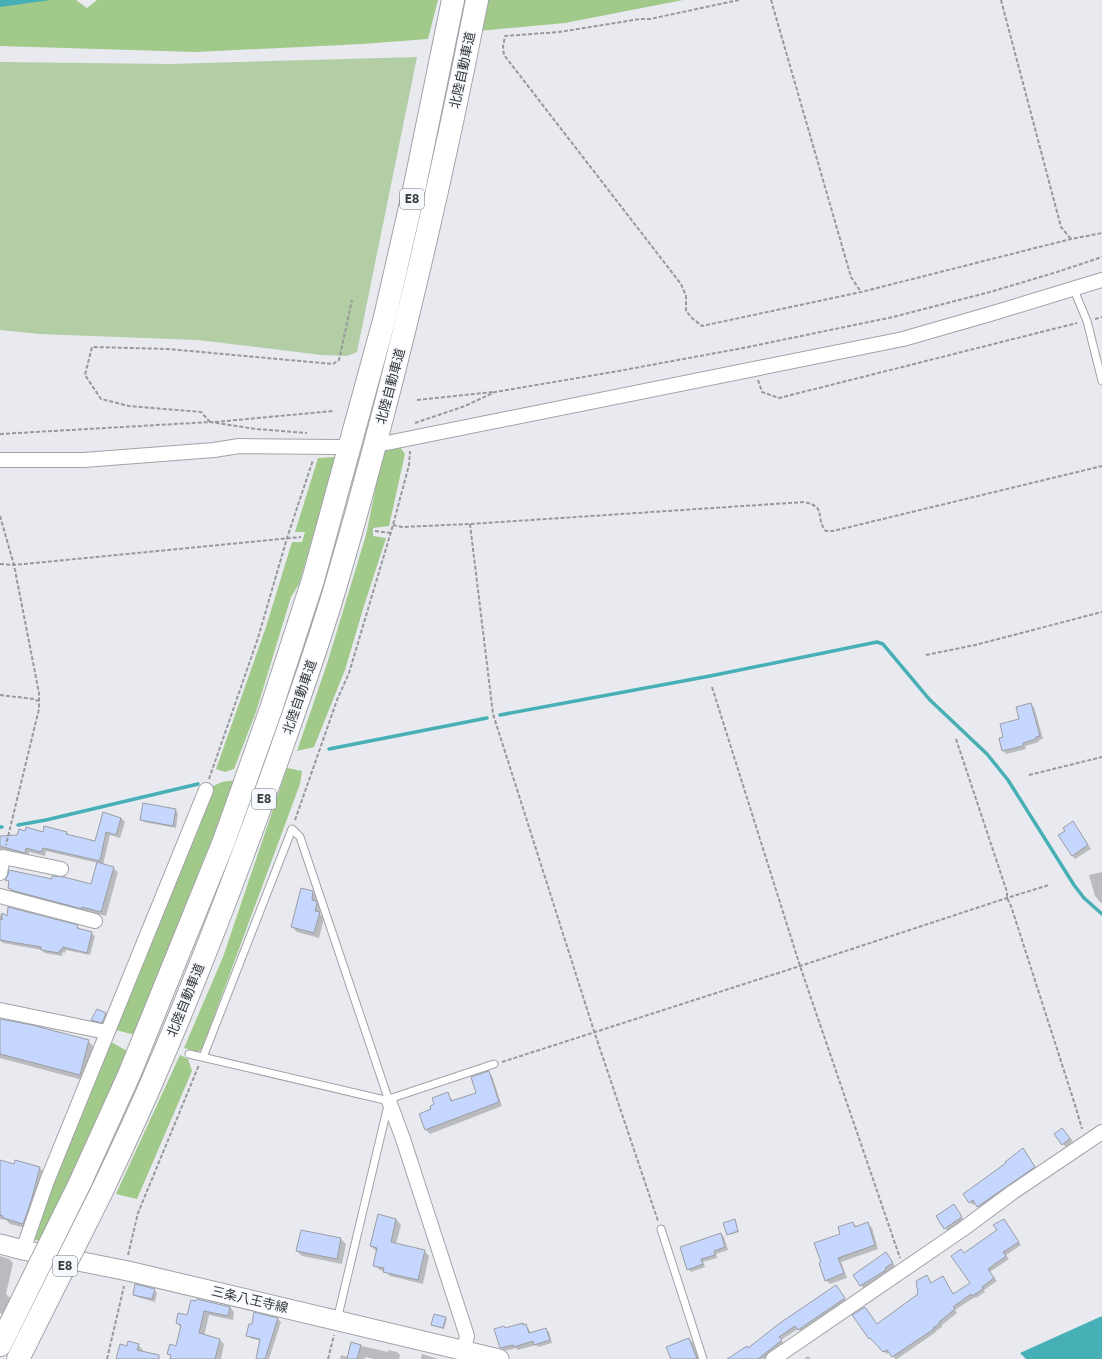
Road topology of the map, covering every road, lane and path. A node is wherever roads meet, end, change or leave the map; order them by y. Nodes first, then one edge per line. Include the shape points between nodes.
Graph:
1 (453, 0) edge
2 (477, 0) edge
3 (739, 0) edge
4 (771, 0) edge
5 (1001, 0) edge
6 (1102, 233) edge
7 (1071, 239) junction
8 (1102, 257) edge
9 (1102, 280) edge
10 (1074, 290) junction
11 (861, 292) junction
12 (352, 300) dead end
13 (1102, 317) edge
14 (1087, 321) junction
15 (755, 369) junction
16 (1102, 381) edge
17 (495, 392) junction
18 (417, 400) dead end
19 (333, 411) dead end
20 (210, 422) junction
21 (413, 424) dead end
22 (0, 434) edge
23 (406, 438) junction
24 (387, 443) dead end
25 (338, 447) dead end
26 (315, 448) junction
27 (0, 460) edge
28 (1102, 466) edge
29 (0, 516) edge
30 (470, 524) junction
31 (393, 525) junction
32 (375, 531) dead end
33 (391, 533) junction
34 (301, 537) dead end
35 (287, 538) junction
36 (0, 564) edge
37 (14, 565) junction
38 (1102, 612) edge
39 (926, 655) dead end
40 (712, 687) dead end
41 (0, 695) edge
42 (38, 701) junction
43 (956, 739) dead end
44 (1102, 757) edge
45 (1029, 775) dead end
46 (206, 790) joint
47 (292, 829) junction
48 (3, 857) junction
49 (61, 869) dead end
50 (0, 872) edge
51 (1049, 885) dead end
52 (0, 896) edge
53 (1007, 898) junction
54 (95, 921) dead end
55 (800, 966) junction
56 (0, 1010) edge
57 (594, 1031) junction
58 (106, 1032) junction
59 (189, 1054) dead end
60 (203, 1057) junction
61 (494, 1064) joint
62 (389, 1101) junction
63 (1102, 1132) edge
64 (1087, 1141) junction
65 (661, 1229) joint
66 (0, 1244) edge
67 (23, 1250) junction
68 (904, 1269) junction
69 (126, 1270) junction
70 (337, 1320) junction
71 (4, 1337) edge
72 (473, 1354) edge
73 (18, 1359) edge
74 (107, 1359) edge
75 (328, 1359) edge
76 (499, 1359) edge
77 (703, 1359) edge
78 (773, 1359) edge

1 - 71 highway, 北陸自動車道 / E8, bridge via 385,317 313,580 271,709 224,840 129,1075 80,1183
2 - 73 highway, 北陸自動車道 / E8, bridge via 407,322 334,589 294,712 245,851 150,1085 101,1193
3 - 11 path via 650,19 559,32 505,36 504,55 681,284 686,296 686,311 702,326
4 - 11 path via 851,277
5 - 7 path via 1061,227
6 - 7 path
7 - 11 path
8 - 17 path via 990,292 892,317 728,351
9 - 10 street
10 - 14 lane
10 - 15 street via 902,339
12 - 20 path via 339,360 333,364 168,349 92,347 85,375 101,399 129,406 201,412
13 - 14 path
14 - 15 path via 779,398 762,392
14 - 16 lane
15 - 23 street
17 - 18 path
17 - 21 path
19 - 20 path
20 - 22 path
20 - 26 path via 256,429 304,432 315,435 318,440
23 - 24 street
23 - 31 path via 410,451 409,465
25 - 26 street
26 - 27 street via 239,446 84,460
26 - 35 path
28 - 30 path via 834,531 826,531 821,525 820,510 814,504 804,502
29 - 37 path
30 - 31 path via 402,527
30 - 57 path via 492,714
31 - 33 path
32 - 33 path
33 - 47 path via 349,673 337,700
34 - 35 path
35 - 37 path
35 - 46 path via 258,638
36 - 37 path
37 - 42 path
38 - 39 path
40 - 55 path
41 - 42 path
42 - 48 path via 39,708
43 - 53 path
44 - 45 path
46 - 58 street
47 - 60 lane
47 - 62 lane via 300,837
48 - 49 street
48 - 50 street
51 - 53 path
52 - 54 street
53 - 55 path
53 - 64 path
55 - 57 path
55 - 68 path
56 - 58 street
57 - 61 path
57 - 65 path
58 - 67 street via 47,1181
59 - 60 lane
60 - 62 lane
60 - 69 path via 138,1213
61 - 62 lane
62 - 70 lane
62 - 72 street
63 - 64 street
64 - 68 street
65 - 77 lane
66 - 67 main road, 三条八王寺線
67 - 69 main road, 三条八王寺線
68 - 78 street
69 - 70 main road, 三条八王寺線
69 - 74 path
70 - 72 main road, 三条八王寺線
70 - 75 path
72 - 76 main road, 三条八王寺線

